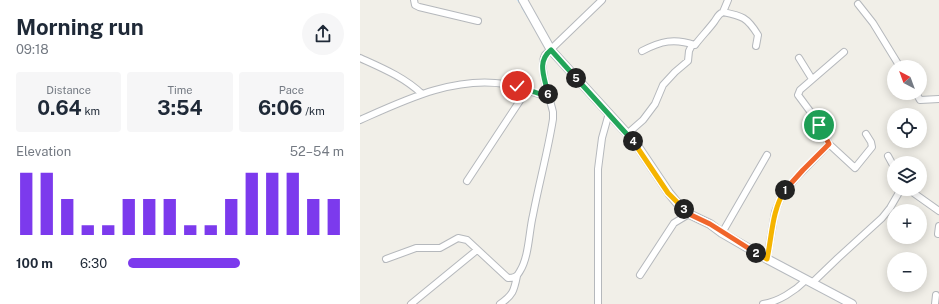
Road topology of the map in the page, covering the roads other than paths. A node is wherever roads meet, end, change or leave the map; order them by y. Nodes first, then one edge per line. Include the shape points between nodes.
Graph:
1 (414, 0) edge
2 (523, 0) edge
3 (602, 0) edge
4 (728, 0) edge
5 (858, 4) dead end
6 (723, 12) junction
7 (478, 21) dead end
8 (695, 46) junction
9 (756, 46) dead end
10 (551, 50) junction
11 (642, 52) dead end
12 (844, 52) dead end
13 (360, 58) edge
14 (799, 58) dead end
15 (896, 60) edge
16 (812, 79) junction
17 (527, 90) junction
18 (422, 94) junction
19 (549, 97) junction
20 (939, 99) edge
21 (927, 100) edge
22 (609, 113) junction
23 (360, 120) edge
24 (627, 134) junction
25 (866, 134) dead end
26 (829, 144) junction
27 (767, 155) dead end
28 (468, 181) dead end
29 (897, 196) edge
30 (918, 196) edge
31 (939, 211) edge
32 (689, 214) junction
33 (939, 226) edge
34 (722, 233) junction
35 (938, 234) dead end
36 (477, 250) junction
37 (767, 259) junction
38 (386, 260) dead end
39 (640, 275) dead end
40 (517, 276) junction
41 (809, 282) junction
42 (936, 294) dead end
43 (412, 304) edge
44 (500, 304) edge
45 (598, 304) edge
46 (763, 304) edge
47 (852, 304) edge
48 (935, 304) edge

1 - 7 street via 415,5 419,7
2 - 10 street
3 - 10 street
4 - 6 street
5 - 15 street
6 - 8 street
6 - 9 street via 745,19 758,35
8 - 11 street via 686,42 667,42 656,44
8 - 24 street via 691,47 688,61 663,85 655,104 643,120
10 - 19 street via 545,55 542,65
10 - 22 street
12 - 16 street
13 - 18 street via 394,73
14 - 16 street
16 - 26 street via 798,95 815,118
17 - 18 street via 504,84 473,84 440,88
17 - 19 street
17 - 28 street
18 - 23 street
19 - 40 street via 553,112 551,130 527,250
20 - 21 street
22 - 24 street
22 - 45 street via 602,138 598,169
24 - 32 street via 668,193
25 - 26 street via 872,147 856,168
26 - 37 street via 788,186 781,197
27 - 34 street
29 - 41 street via 882,218
30 - 31 street
32 - 34 street
32 - 39 street via 674,223
33 - 35 street
34 - 37 street
36 - 38 street via 467,240 458,238 440,248 416,248
36 - 40 street via 508,278
36 - 43 street
37 - 41 street
40 - 44 street via 514,291
41 - 46 street via 774,301
41 - 47 street
42 - 48 street

